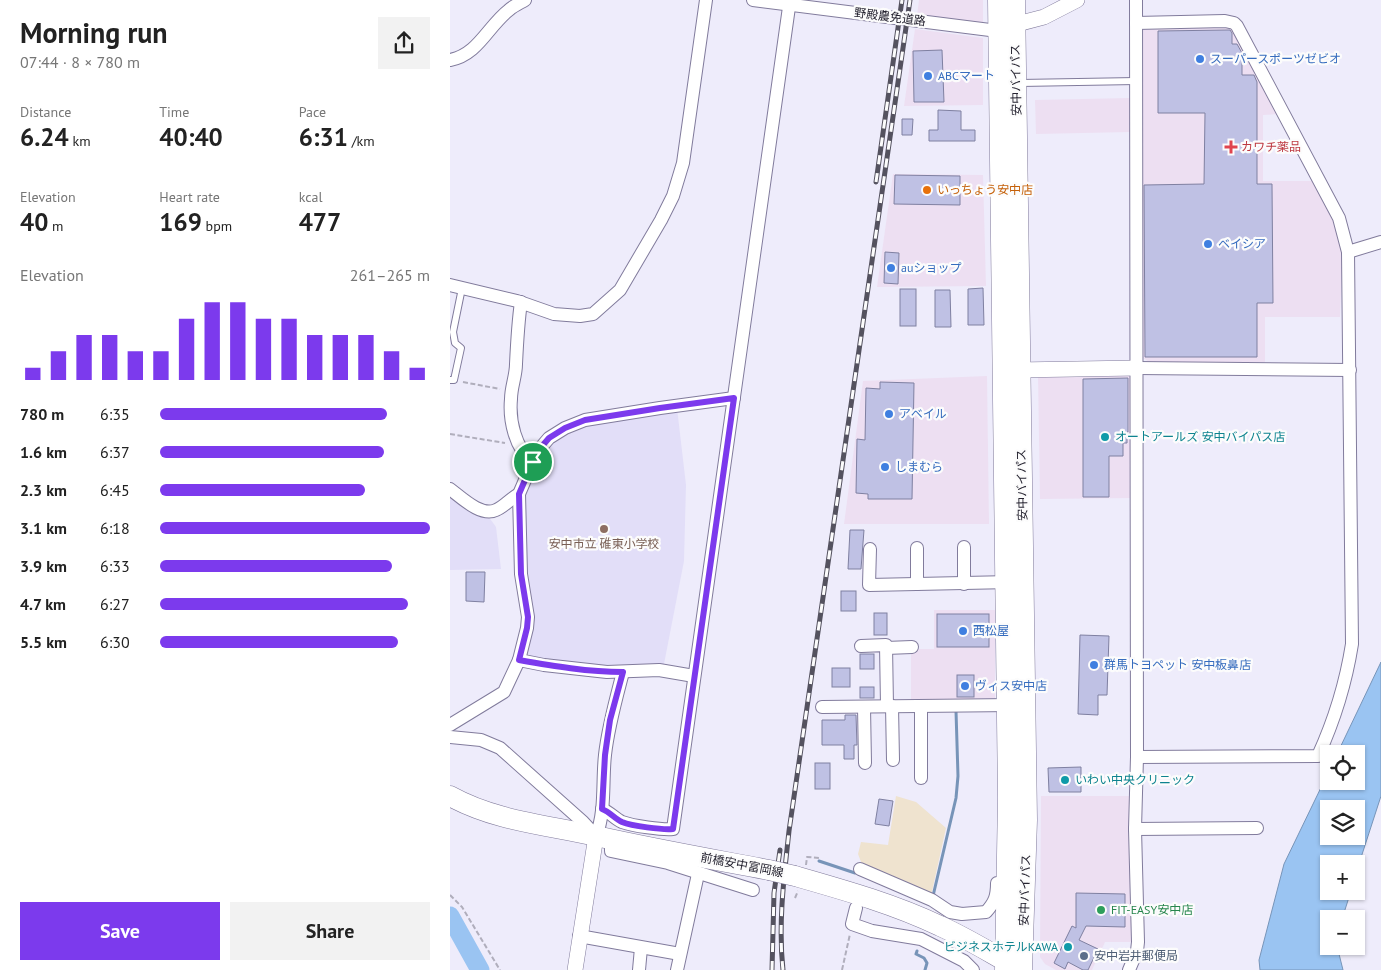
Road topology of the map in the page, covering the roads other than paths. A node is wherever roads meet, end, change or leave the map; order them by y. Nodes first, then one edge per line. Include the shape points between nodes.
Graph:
1 (526, 0) edge
2 (706, 0) edge
3 (752, 0) edge
4 (998, 0) edge
5 (1015, 0) edge
6 (1077, 0) edge
7 (1136, 0) edge
8 (790, 2) edge
9 (1136, 23) junction
10 (1007, 27) junction
11 (450, 60) edge
12 (1136, 81) junction
13 (1016, 83) junction
14 (1381, 242) edge
15 (1348, 252) junction
16 (456, 287) edge
17 (521, 302) junction
18 (1137, 368) junction
19 (1012, 370) junction
20 (1350, 370) junction
21 (452, 380) edge
22 (734, 398) junction
23 (533, 462) junction
24 (450, 490) edge
25 (519, 494) junction
26 (964, 547) dead end
27 (917, 548) dead end
28 (870, 549) dead end
29 (1015, 582) junction
30 (917, 584) junction
31 (964, 584) junction
32 (861, 646) dead end
33 (912, 647) dead end
34 (886, 648) junction
35 (519, 660) junction
36 (623, 672) junction
37 (694, 676) junction
38 (1010, 705) junction
39 (890, 706) junction
40 (921, 706) junction
41 (822, 707) dead end
42 (864, 707) junction
43 (450, 725) edge
44 (450, 737) edge
45 (1137, 757) junction
46 (893, 760) dead end
47 (865, 763) dead end
48 (920, 778) dead end
49 (450, 796) edge
50 (602, 809) junction
51 (1257, 828) dead end
52 (1135, 829) junction
53 (604, 838) junction
54 (698, 874) junction
55 (864, 874) dead end
56 (1002, 884) junction
57 (753, 890) dead end
58 (856, 908) dead end
59 (937, 935) junction
60 (579, 936) junction
61 (641, 948) junction
62 (680, 954) junction
63 (1014, 968) edge
64 (575, 970) edge
65 (639, 970) edge
66 (677, 970) edge
67 (973, 970) edge
68 (1129, 970) edge

1 - 11 street via 508,10 469,52
2 - 17 street via 683,163 673,196 620,290 593,314 580,316 554,314
3 - 8 street, 野殿農免道路
4 - 10 main road, 安中バイパス
5 - 10 main road, 安中バイパス
6 - 10 street via 1044,16
7 - 9 street
8 - 10 street, 野殿農免道路 via 990,30
8 - 22 street
9 - 12 street
9 - 15 street via 1225,21 1237,26 1339,218
10 - 13 main road, 安中バイパス
10 - 19 main road, 安中バイパス
12 - 13 lane
12 - 18 street
13 - 19 main road, 安中バイパス
14 - 15 street
15 - 20 street
16 - 17 street
16 - 21 lane via 453,332 455,343 461,348
17 - 23 street via 512,418 516,438 525,456
18 - 19 street
18 - 20 street
18 - 45 street
19 - 29 main road, 安中バイパス
20 - 45 street via 1352,644 1328,735 1318,756
22 - 23 street via 585,420 549,438
22 - 37 street
23 - 25 street
24 - 25 street via 476,508 489,512
25 - 35 street via 521,574 528,617
26 - 31 street
27 - 30 street
28 - 30 street via 869,585
29 - 31 street
29 - 38 main road, 安中バイパス
30 - 31 street
32 - 34 street via 886,645
33 - 34 street
34 - 39 street
35 - 36 street
35 - 43 street via 504,692
36 - 37 street via 660,670
36 - 50 street via 610,720
37 - 50 street via 673,829 621,822
38 - 40 street
38 - 56 main road, 安中バイパス
38 - 63 main road, 安中バイパス via 1027,820
39 - 40 street
39 - 42 street
39 - 46 street
40 - 48 street
41 - 42 street
42 - 47 street
44 - 53 street via 481,740 500,748
45 - 52 street
49 - 53 main road, 前橋安中富岡線 via 492,814
50 - 53 street
51 - 52 street
52 - 68 street via 1138,942
53 - 54 street via 611,851 668,863
53 - 59 main road, 前橋安中富岡線, bridge via 800,873 905,911
53 - 60 street
54 - 57 street
54 - 62 street
55 - 56 street via 932,900 950,912 962,914 986,912 994,904
56 - 63 main road, 安中バイパス
58 - 59 street via 852,924 872,931 921,939
59 - 63 main road, 前橋安中富岡線
59 - 67 street
60 - 61 street
60 - 64 street
61 - 62 street
61 - 65 street
62 - 66 street

